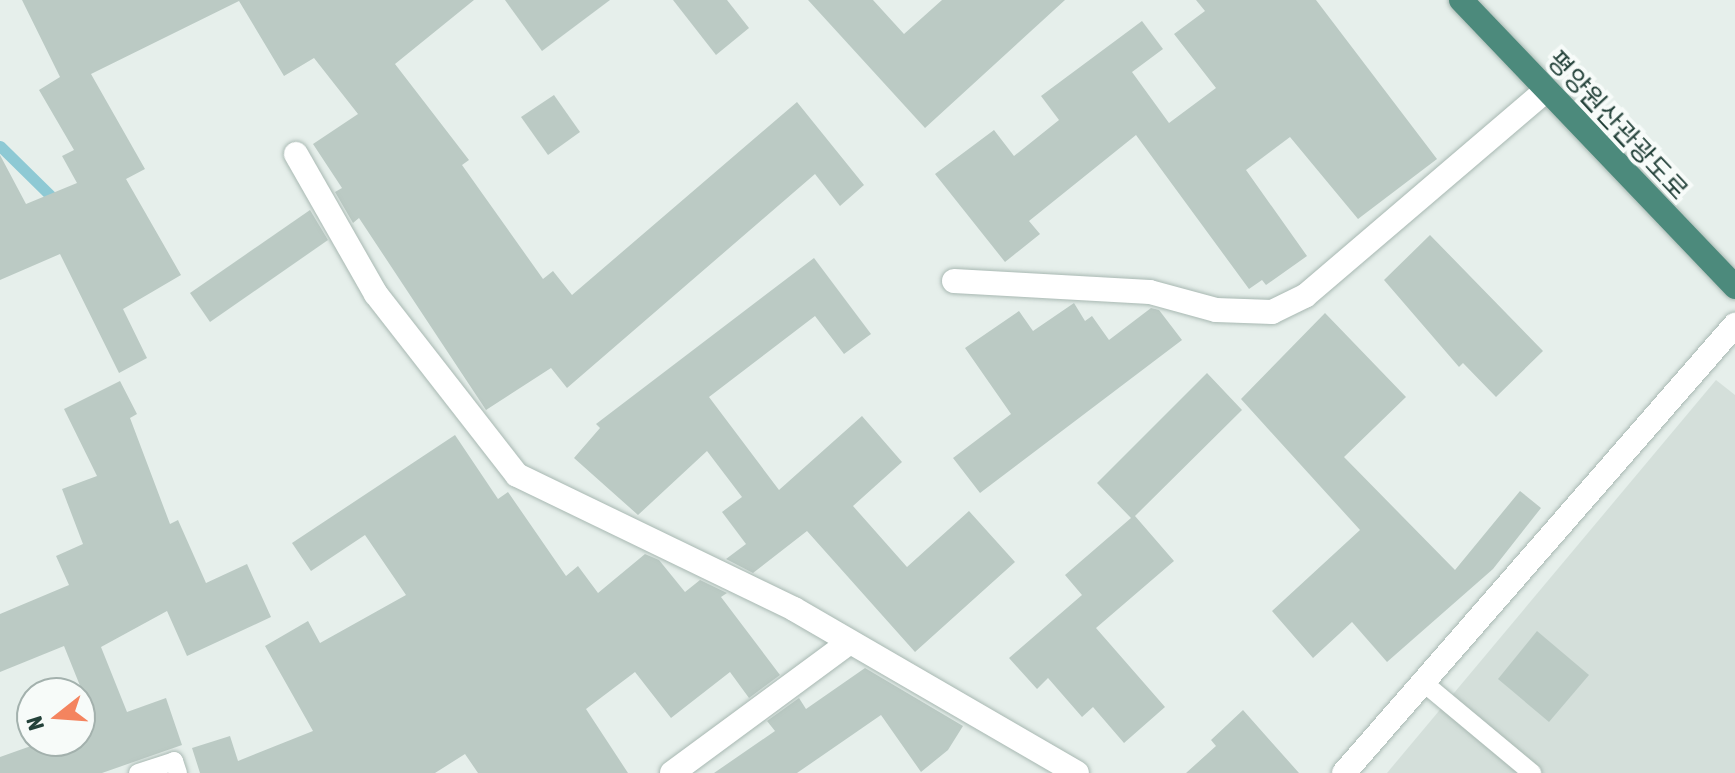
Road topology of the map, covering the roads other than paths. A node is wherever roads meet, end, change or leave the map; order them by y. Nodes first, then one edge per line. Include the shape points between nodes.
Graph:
1 (1461, 0) edge
2 (1545, 91) junction
3 (296, 154) dead end
4 (954, 281) dead end
5 (1735, 287) edge
6 (1735, 325) edge
7 (847, 644) junction
8 (1424, 683) junction
9 (1063, 771) edge
10 (138, 773) edge
11 (178, 773) edge
12 (672, 773) edge
13 (1344, 773) edge
14 (1532, 773) edge

1 - 2 highway, 평양원산관광도로
2 - 4 street via 1305,296 1272,312 1216,310 1150,292
2 - 5 highway, 평양원산관광도로
3 - 7 street via 376,294 517,475 794,609
6 - 8 street
7 - 9 street
7 - 12 street
8 - 13 street
8 - 14 lane
10 - 11 lane via 174,761

